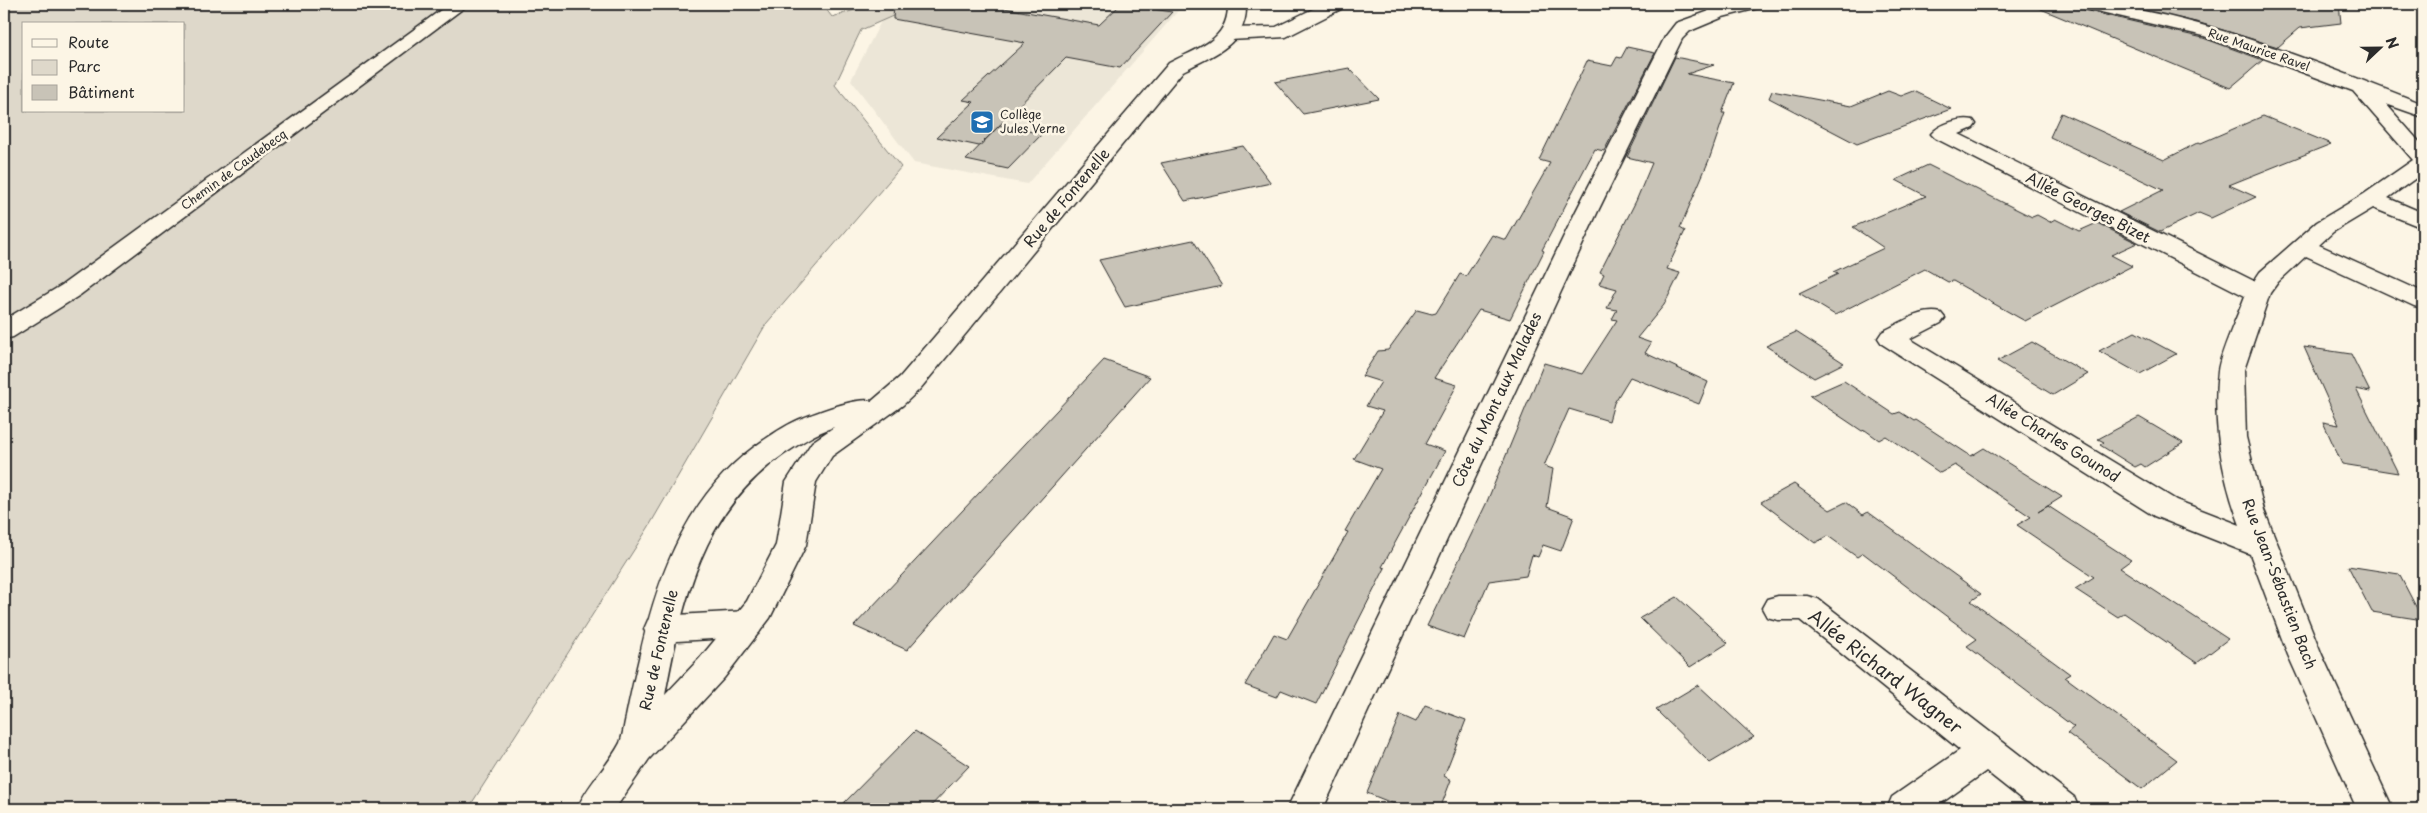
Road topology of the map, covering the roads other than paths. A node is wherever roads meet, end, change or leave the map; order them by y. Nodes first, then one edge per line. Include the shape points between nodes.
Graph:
1 (460, 4) edge
2 (1237, 4) edge
3 (1337, 4) edge
4 (1752, 4) edge
5 (2098, 5) edge
6 (1707, 9) edge
7 (1229, 34) junction
8 (2360, 87) junction
9 (2423, 111) edge
10 (1966, 124) dead end
11 (2423, 159) edge
12 (2423, 163) edge
13 (2372, 199) junction
14 (2423, 221) edge
15 (2305, 247) junction
16 (2258, 293) junction
17 (2423, 301) edge
18 (1932, 318) dead end
19 (4, 331) edge
20 (893, 399) junction
21 (2262, 546) junction
22 (1778, 608) dead end
23 (747, 624) junction
24 (660, 629) junction
25 (636, 748) junction
26 (1987, 750) junction
27 (595, 809) edge
28 (1305, 809) edge
29 (1905, 809) edge
30 (2061, 809) edge
31 (2375, 809) edge

1 - 19 street, Chemin de Caudebecq via 71,290
2 - 7 street via 1237,18
3 - 7 street via 1279,33
4 - 6 street
5 - 8 street, Rue Maurice Ravel via 2210,32
6 - 28 street, Côte du Mont aux Malades via 1674,36 1578,228
7 - 20 street, Rue de Fontenelle via 1219,45 1176,67 934,356
8 - 9 street, Rue Maurice Ravel
8 - 11 street
10 - 16 street, Allée Georges Bizet via 1942,134
12 - 13 street, Rue Jean-Sébastien Bach
13 - 14 street
13 - 15 street, Rue Jean-Sébastien Bach via 2325,227
15 - 16 street, Rue Jean-Sébastien Bach via 2269,277
15 - 17 street
16 - 21 street, Rue Jean-Sébastien Bach via 2231,370 2232,437 2249,510
18 - 21 street, Allée Charles Gounod via 1891,338 2165,508
20 - 23 street, Rue de Fontenelle via 822,449 801,482 791,545 759,609
20 - 24 street, Rue de Fontenelle via 799,430 757,458 719,494 678,571
21 - 31 street, Rue Jean-Sébastien Bach via 2305,655
22 - 26 street, Allée Richard Wagner via 1808,608
23 - 24 street
23 - 25 street, Rue de Fontenelle via 712,668
24 - 25 street, Rue de Fontenelle
25 - 27 street, Rue de Fontenelle
26 - 29 street
26 - 30 street, Allée Richard Wagner

